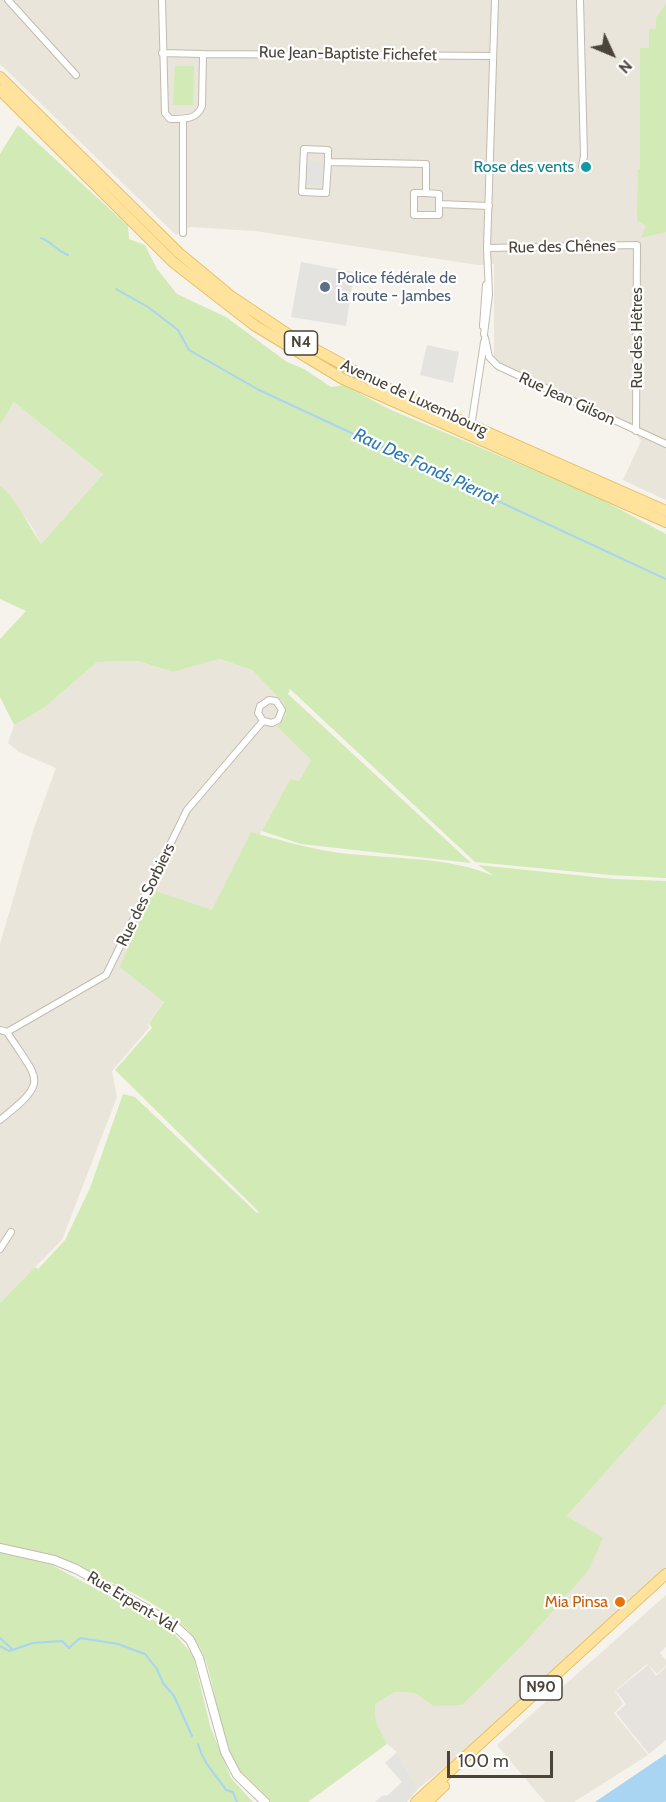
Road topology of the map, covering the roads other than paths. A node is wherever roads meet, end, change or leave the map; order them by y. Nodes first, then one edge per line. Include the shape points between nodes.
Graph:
1 (8, 0) edge
2 (162, 0) edge
3 (495, 0) edge
4 (580, 0) edge
5 (162, 53) junction
6 (203, 54) junction
7 (493, 56) junction
8 (76, 75) dead end
9 (0, 77) edge
10 (0, 90) edge
11 (183, 119) junction
12 (328, 162) junction
13 (582, 166) dead end
14 (426, 193) junction
15 (439, 204) junction
16 (489, 206) junction
17 (183, 233) dead end
18 (637, 245) joint
19 (487, 249) junction
20 (485, 336) junction
21 (470, 430) junction
22 (636, 431) junction
23 (666, 444) edge
24 (666, 511) edge
25 (666, 522) edge
26 (263, 721) dead end
27 (3, 1031) edge
28 (0, 1120) edge
29 (11, 1232) dead end
30 (0, 1249) edge
31 (0, 1548) edge
32 (666, 1575) edge
33 (666, 1584) edge
34 (265, 1802) edge
35 (416, 1802) edge
36 (427, 1802) edge

1 - 8 street
2 - 5 street
3 - 7 street
4 - 13 street
5 - 6 street, Rue Jean-Baptiste Fichefet
5 - 11 street via 165,113 170,119
6 - 7 street, Rue Jean-Baptiste Fichefet
6 - 11 street via 201,110 192,118
7 - 16 street
9 - 21 main road, Avenue de Luxembourg / N4 via 178,253 239,302 348,369
10 - 21 main road, Avenue de Luxembourg / N4 via 173,262 226,306 344,379
11 - 17 street
12 - 12 street via 326,193 302,192 304,149 328,150
12 - 14 street via 426,164
14 - 15 street via 439,194
14 - 15 street via 414,193 414,215 439,215
15 - 16 street
16 - 19 street
18 - 19 street, Rue des Chênes
18 - 22 street, Rue des Hêtres
19 - 20 street via 482,316
20 - 21 street
20 - 22 street, Rue Jean Gilson via 489,357 498,366
21 - 24 main road, Avenue de Luxembourg / N4
21 - 25 main road, Avenue de Luxembourg / N4
22 - 23 street, Rue Jean Gilson
26 - 27 street, Rue des Sorbiers via 188,810 106,975
27 - 28 street via 34,1074 34,1087 29,1097
29 - 30 street
31 - 34 street, Rue Erpent-Val via 76,1569 172,1623 190,1640 199,1658 225,1752 237,1775
32 - 35 main road, N90
33 - 36 main road, N90

